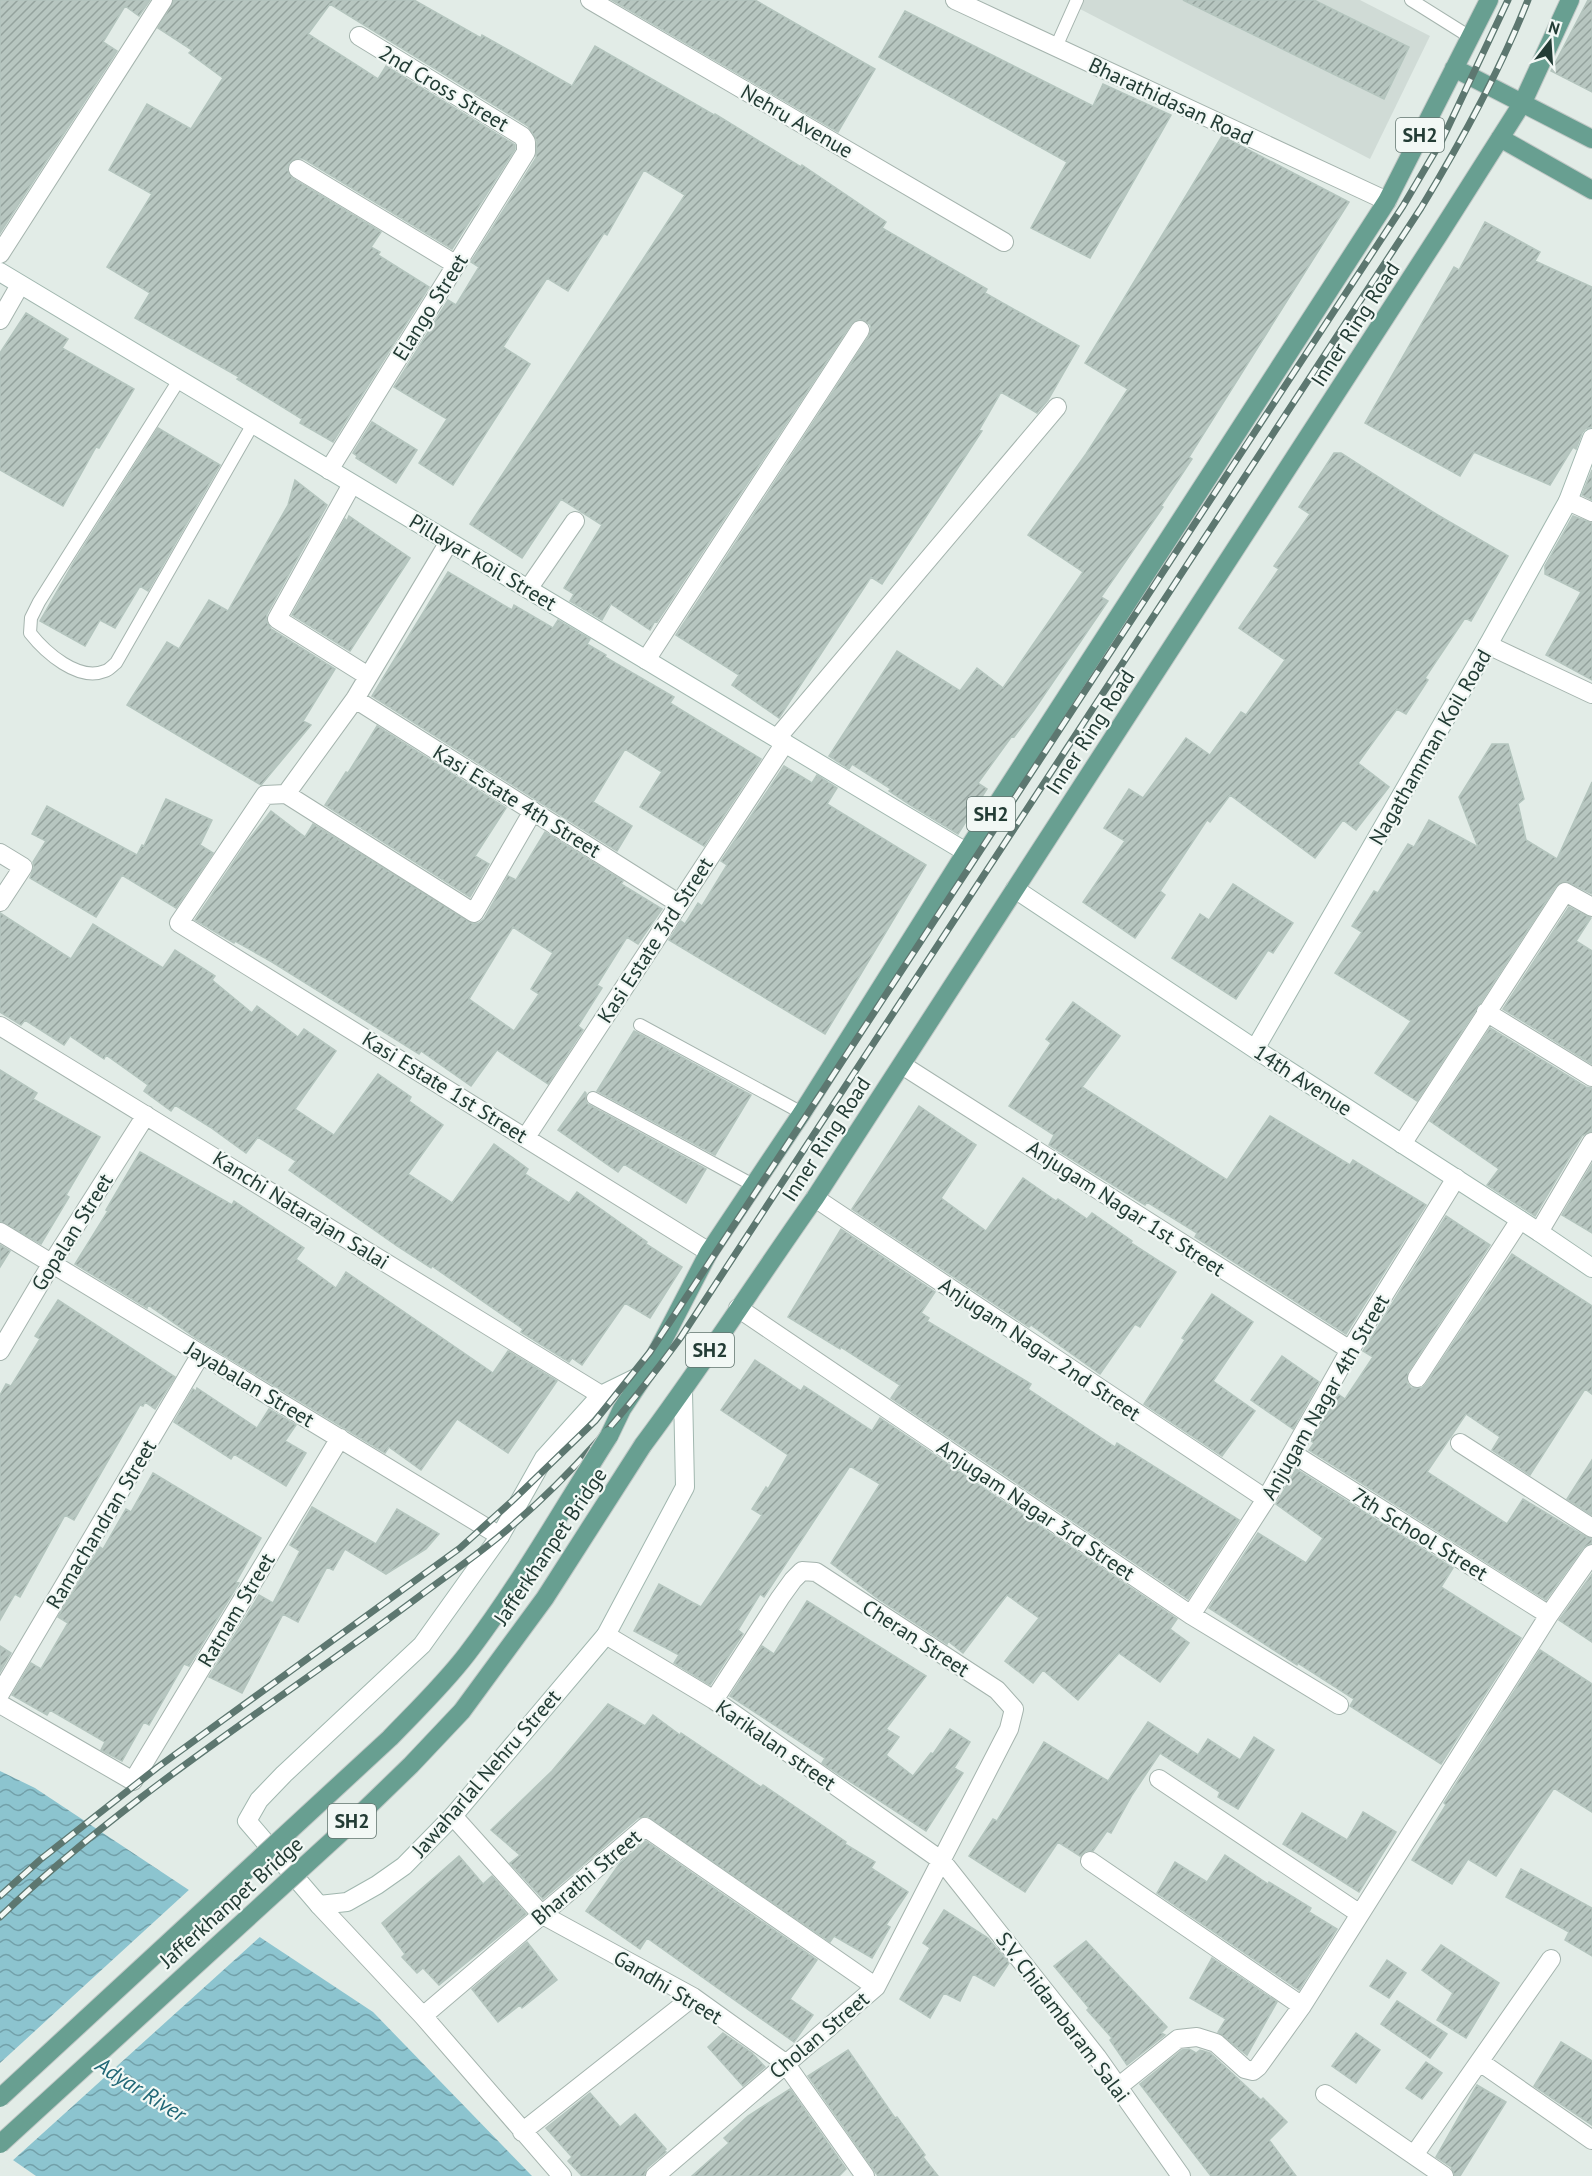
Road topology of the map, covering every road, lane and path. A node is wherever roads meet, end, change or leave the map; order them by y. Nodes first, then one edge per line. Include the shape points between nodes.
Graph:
1 (164, 0) edge
2 (590, 0) edge
3 (955, 0) edge
4 (1077, 0) edge
5 (1412, 0) edge
6 (1489, 0) edge
7 (1570, 0) edge
8 (359, 36) dead end
9 (1470, 37) junction
10 (1056, 47) junction
11 (1454, 68) junction
12 (1523, 102) junction
13 (1500, 138) junction
14 (1592, 139) edge
15 (526, 142) joint
16 (298, 169) dead end
17 (1592, 190) edge
18 (1387, 201) junction
19 (1004, 242) dead end
20 (0, 254) edge
21 (455, 264) junction
22 (0, 272) edge
23 (20, 285) junction
24 (0, 320) edge
25 (860, 330) dead end
26 (179, 380) junction
27 (1057, 407) dead end
28 (254, 424) junction
29 (1592, 438) edge
30 (329, 471) junction
31 (352, 484) junction
32 (1568, 501) junction
33 (1592, 512) edge
34 (575, 521) dead end
35 (449, 542) junction
36 (528, 589) junction
37 (1488, 645) junction
38 (646, 660) junction
39 (368, 676) junction
40 (1592, 694) edge
41 (355, 699) junction
42 (781, 741) junction
43 (286, 794) junction
44 (533, 811) junction
45 (966, 852) junction
46 (0, 854) edge
47 (1016, 889) junction
48 (0, 902) edge
49 (678, 903) junction
50 (1592, 907) edge
51 (1486, 1012) junction
52 (640, 1025) dead end
53 (0, 1026) edge
54 (1255, 1049) junction
55 (902, 1065) junction
56 (1592, 1077) edge
57 (593, 1098) dead end
58 (802, 1113) junction
59 (146, 1115) junction
60 (526, 1137) junction
61 (1592, 1142) edge
62 (1402, 1144) junction
63 (1456, 1178) junction
64 (753, 1185) junction
65 (815, 1198) junction
66 (1520, 1220) junction
67 (0, 1232) edge
68 (1539, 1232) junction
69 (709, 1252) junction
70 (52, 1263) junction
71 (1592, 1268) edge
72 (738, 1308) junction
73 (1350, 1350) junction
74 (0, 1351) edge
75 (201, 1354) junction
76 (646, 1373) junction
77 (1417, 1378) dead end
78 (683, 1391) junction
79 (602, 1395) junction
80 (609, 1436) joint
81 (340, 1438) junction
82 (1460, 1443) dead end
83 (643, 1445) joint
84 (1292, 1453) junction
85 (1266, 1499) junction
86 (1592, 1528) edge
87 (500, 1536) junction
88 (1592, 1554) edge
89 (1191, 1615) junction
90 (1548, 1615) junction
91 (606, 1635) junction
92 (0, 1694) edge
93 (714, 1700) junction
94 (0, 1704) edge
95 (1339, 1705) dead end
96 (1159, 1779) dead end
97 (453, 1816) junction
98 (942, 1861) junction
99 (1090, 1861) dead end
100 (319, 1905) junction
101 (541, 1914) junction
102 (1360, 1914) junction
103 (1551, 1959) dead end
104 (876, 1987) junction
105 (693, 1997) junction
106 (1302, 2006) junction
107 (423, 2016) junction
108 (1480, 2062) junction
109 (785, 2063) junction
110 (1118, 2087) junction
111 (1325, 2094) dead end
112 (0, 2098) edge
113 (522, 2132) junction
114 (1592, 2140) edge
115 (0, 2144) edge
116 (1414, 2155) junction
117 (857, 2172) edge
118 (562, 2176) edge
119 (655, 2176) edge
120 (1181, 2176) edge
121 (1444, 2176) edge

1 - 20 street
2 - 19 street, Nehru Avenue
3 - 10 street, Bharathidasan Road
4 - 10 lane
5 - 9 lane
6 - 9 main road, Inner Ring Road
7 - 12 main road, Inner Ring Road
8 - 15 street, 2nd Cross Street
9 - 11 main road, Inner Ring Road
10 - 18 street, Bharathidasan Road
11 - 12 main road
11 - 18 main road, Inner Ring Road / SH2
12 - 13 main road, Inner Ring Road / SH2
12 - 14 main road
13 - 17 main road
13 - 47 main road, Inner Ring Road / SH2
15 - 21 street, Elango Street via 526,152
16 - 21 street
18 - 45 main road, Inner Ring Road / SH2
21 - 30 street, Elango Street
22 - 23 street, Pillayar Koil Street
23 - 24 street
23 - 26 street, Pillayar Koil Street
25 - 38 street
26 - 28 street, Pillayar Koil Street
26 - 28 lane via 31,618 30,633 40,646 77,671 105,671 116,663
27 - 42 street, Kasi Estate 3rd Street
28 - 30 street, Pillayar Koil Street
29 - 32 street, Nagathamman Koil Road
30 - 31 street, Pillayar Koil Street
31 - 35 street, Pillayar Koil Street
31 - 39 street via 277,619
32 - 33 street
32 - 37 street, Nagathamman Koil Road
34 - 36 street
35 - 36 street, Pillayar Koil Street
35 - 39 street
36 - 38 street, Pillayar Koil Street
37 - 40 street
37 - 54 street, Nagathamman Koil Road
38 - 42 street, Pillayar Koil Street
39 - 41 street
41 - 43 street
41 - 44 street, Kasi Estate 4th Street
42 - 45 street, Pillayar Koil Street
42 - 49 street, Kasi Estate 3rd Street
43 - 44 street via 474,913
43 - 60 street, Kasi Estate 1st Street via 265,795 179,923
44 - 49 street, Kasi Estate 4th Street
45 - 58 main road, Inner Ring Road / SH2
46 - 48 street via 23,867
47 - 54 street, 14th Avenue
47 - 55 main road, Inner Ring Road / SH2
49 - 60 street, Kasi Estate 3rd Street
50 - 51 street via 1564,892
51 - 56 street
51 - 62 street
52 - 58 lane
53 - 59 street, Kanchi Natarajan Salai
54 - 62 street, 14th Avenue
55 - 65 main road, Inner Ring Road / SH2
55 - 73 street, Anjugam Nagar 1st Street
57 - 64 lane
58 - 64 main road, Inner Ring Road / SH2
59 - 70 street, Gopalan Street
59 - 79 street, Kanchi Natarajan Salai
60 - 69 street, Kasi Estate 1st Street
61 - 68 street
62 - 63 street, 14th Avenue
63 - 66 street, 14th Avenue
63 - 73 street, Anjugam Nagar 4th Street
64 - 69 main road, Inner Ring Road / SH2
65 - 72 main road, Inner Ring Road / SH2
65 - 85 street, Anjugam Nagar 2nd Street
66 - 68 street, 14th Avenue
66 - 77 street
67 - 70 street, Jayabalan Street
68 - 71 street, 14th Avenue
69 - 76 main road, Inner Ring Road / SH2
70 - 74 street, Gopalan Street
70 - 75 street, Jayabalan Street
72 - 78 main road, Inner Ring Road / SH2
72 - 89 street, Anjugam Nagar 3rd Street
73 - 84 street, Anjugam Nagar 4th Street
75 - 81 street, Jayabalan Street
75 - 92 street, Ramachandran Street
76 - 79 street
76 - 80 main road, Inner Ring Road / SH2
78 - 83 main road, Inner Ring Road / SH2
78 - 91 street, Jawaharlal Nehru Street via 685,1487
79 - 87 street via 544,1458
80 - 112 main road, Jafferkhanpet Bridge / SH2, bridge via 467,1655 430,1697
81 - 87 street, Jayabalan Street
81 - 94 street, Ratnam Street via 133,1781
82 - 86 street
83 - 115 main road, Jafferkhanpet Bridge / SH2, bridge via 545,1598 462,1711 346,1828
84 - 85 street, Anjugam Nagar 4th Street
84 - 90 street, 7th School Street
85 - 89 street, Anjugam Nagar 4th Street
87 - 100 street via 422,1645 284,1774 259,1800 247,1821
88 - 90 street
89 - 95 street, Anjugam Nagar 3rd Street
90 - 102 street
91 - 93 street, Karikalan street
91 - 97 street, Jawaharlal Nehru Street
93 - 98 street, Karikalan street
93 - 98 street, Cheran Street via 792,1580 802,1571 816,1572 996,1690 1014,1709 1009,1729
96 - 102 street
97 - 100 street, Jawaharlal Nehru Street via 404,1866 377,1885 347,1902
97 - 101 street, Gandhi Street
98 - 104 street, Cholan Street
98 - 110 street, S.V. Chidambaram Salai
99 - 106 street
100 - 107 street
101 - 104 street, Bharathi Street via 645,1827
101 - 105 street, Gandhi Street
101 - 107 street, Bharathi Street
102 - 106 street
103 - 108 street
104 - 109 street, Cholan Street
105 - 109 street, Gandhi Street
105 - 113 street
106 - 110 street via 1253,2071 1245,2069 1216,2043 1197,2037 1178,2039
107 - 113 street
108 - 114 street
108 - 116 street
109 - 117 street, Gandhi Street
109 - 119 street, Cholan Street
110 - 120 street, S.V. Chidambaram Salai
111 - 116 street
113 - 118 street
116 - 121 street

